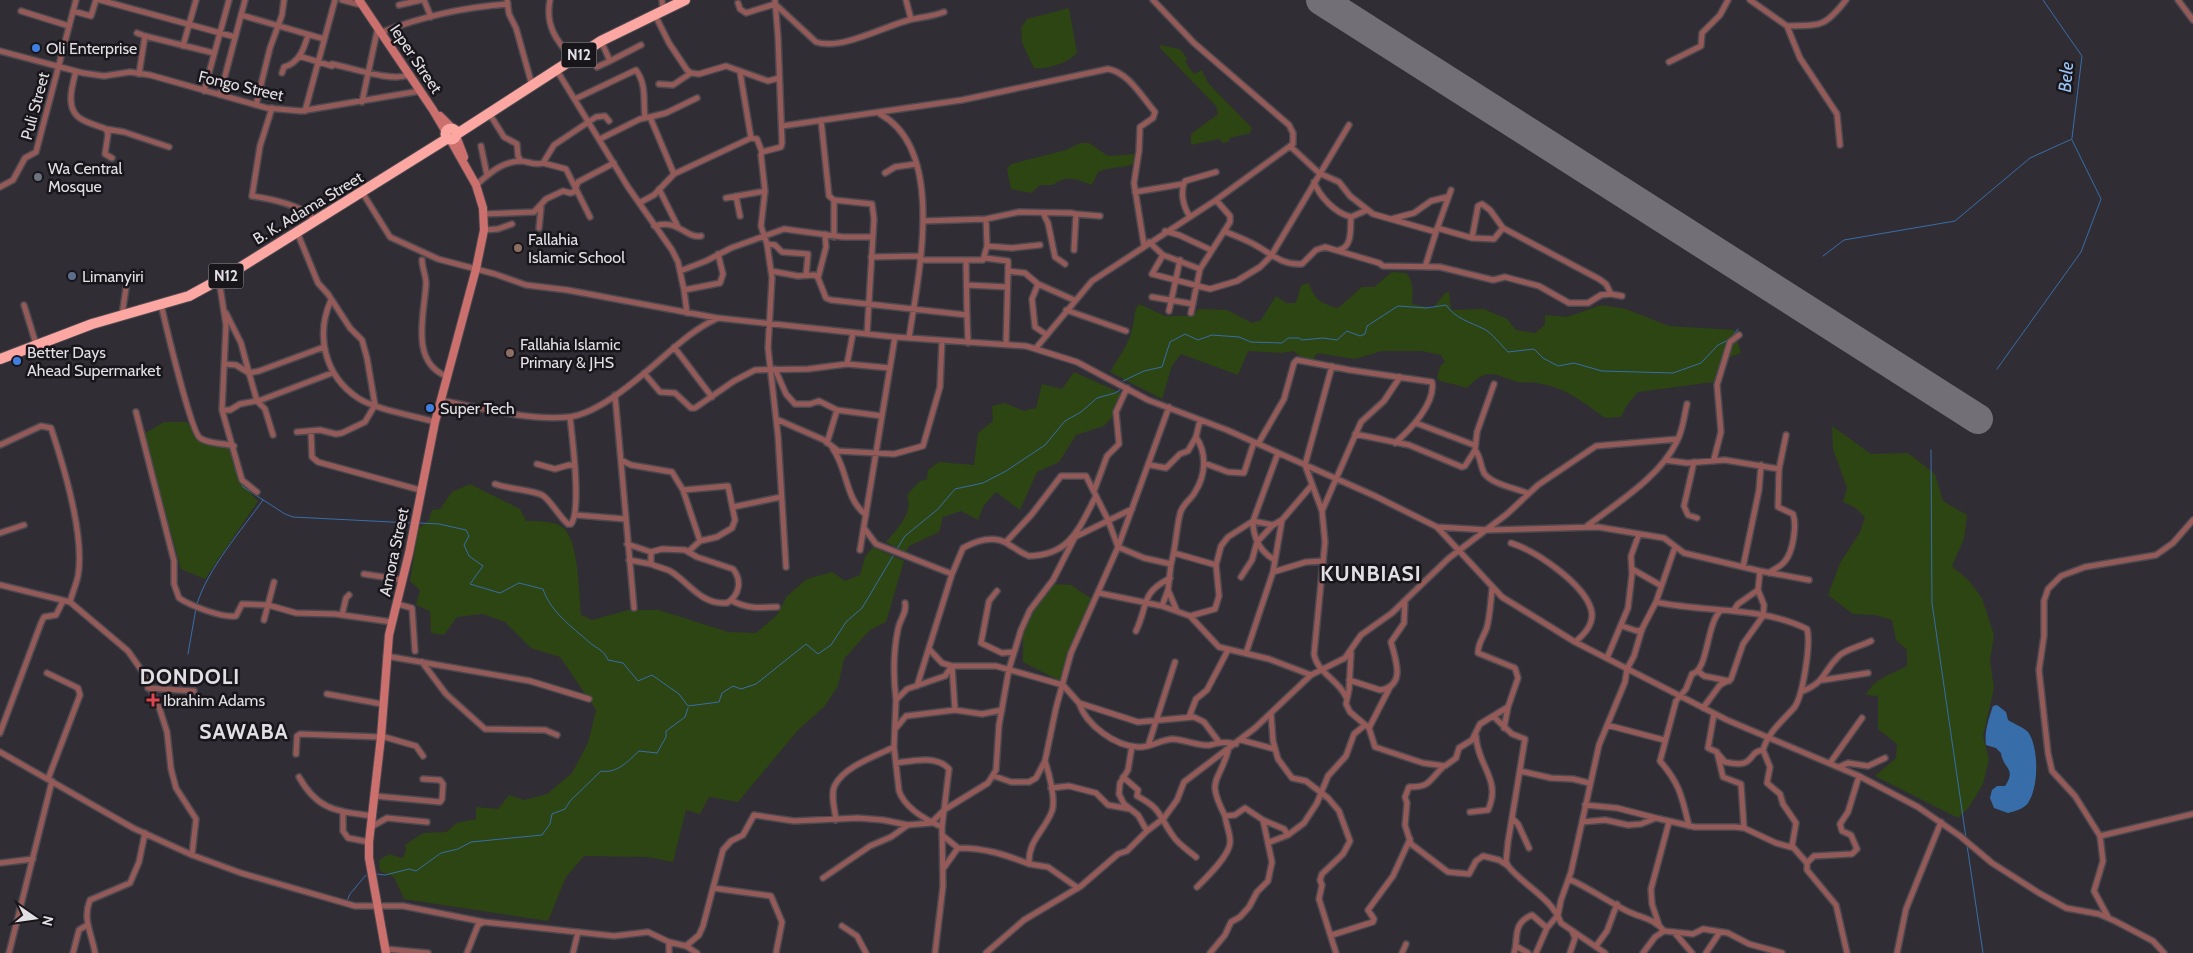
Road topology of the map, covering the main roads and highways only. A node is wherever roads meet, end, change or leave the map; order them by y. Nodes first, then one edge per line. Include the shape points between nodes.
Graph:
1 (684, 0) edge
2 (660, 8) edge
3 (0, 359) edge

1 - 2 highway, N12
2 - 3 highway, B. K. Adama Street / N12 via 451,134 433,150 189,296 122,315

